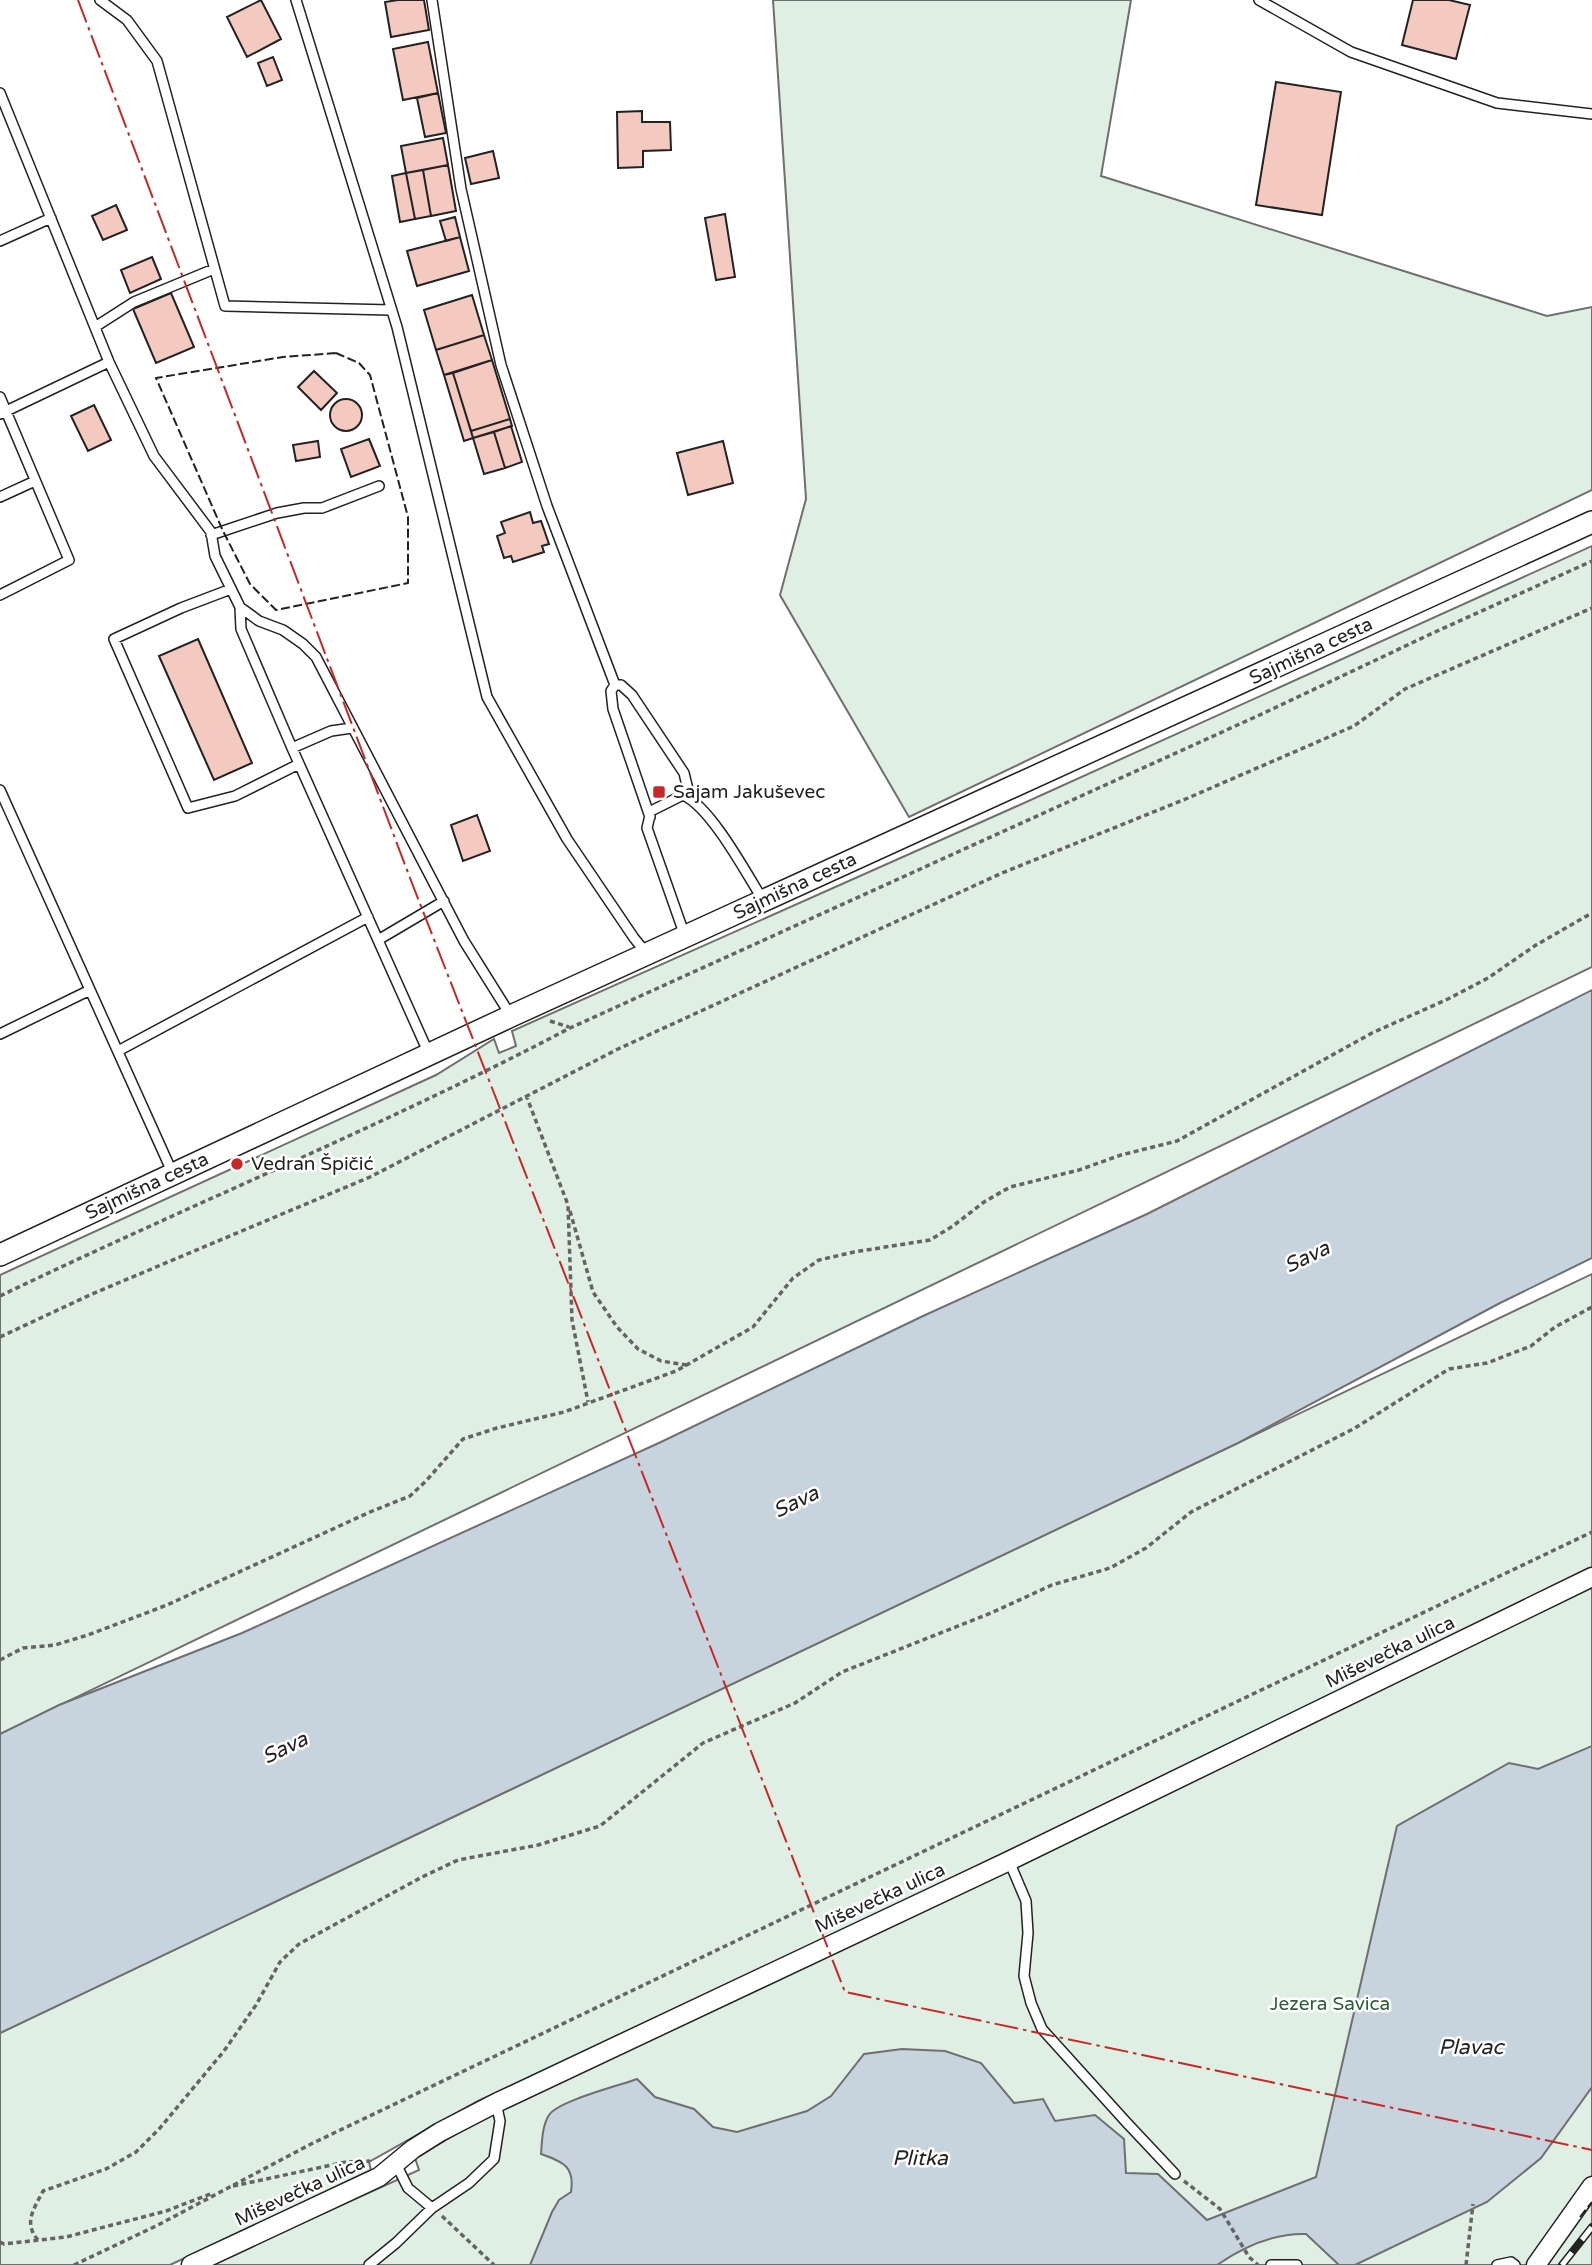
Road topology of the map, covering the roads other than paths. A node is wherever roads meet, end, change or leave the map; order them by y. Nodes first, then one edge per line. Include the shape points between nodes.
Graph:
1 (100, 0) edge
2 (296, 0) edge
3 (432, 0) edge
4 (1259, 0) edge
5 (0, 93) edge
6 (1592, 114) edge
7 (51, 218) junction
8 (0, 241) edge
9 (214, 269) junction
10 (391, 310) junction
11 (95, 327) junction
12 (109, 362) junction
13 (0, 397) edge
14 (3, 413) edge
15 (35, 481) junction
16 (379, 486) dead end
17 (0, 496) edge
18 (1592, 522) edge
19 (211, 535) junction
20 (231, 589) junction
21 (0, 595) edge
22 (240, 607) junction
23 (615, 685) junction
24 (352, 728) junction
25 (292, 748) junction
26 (299, 764) junction
27 (0, 790) edge
28 (690, 798) junction
29 (650, 817) junction
30 (444, 901) junction
31 (763, 901) junction
32 (368, 918) junction
33 (685, 936) junction
34 (378, 940) junction
35 (647, 954) junction
36 (90, 990) junction
37 (511, 1016) junction
38 (0, 1034) edge
39 (118, 1051) junction
40 (429, 1054) junction
41 (173, 1174) junction
42 (0, 1255) edge
43 (1592, 1577) edge
44 (1009, 1861) junction
45 (496, 2103) junction
46 (396, 2164) junction
47 (1175, 2174) road end
48 (1592, 2186) edge
49 (432, 2208) junction
50 (191, 2265) edge
51 (369, 2265) edge
52 (1271, 2265) edge
53 (1297, 2265) edge
54 (1497, 2265) edge
55 (1515, 2265) edge
56 (1536, 2265) edge

1 - 9 lane via 127,20 158,61
2 - 10 lane
3 - 23 lane via 461,189 501,365 547,506
4 - 6 lane via 1351,52 1497,103
5 - 7 lane
7 - 8 lane
7 - 11 lane
9 - 10 lane via 225,306
9 - 11 lane via 134,302
10 - 35 lane via 487,697 567,839
11 - 12 lane
12 - 14 lane
12 - 19 lane via 154,456
13 - 14 lane
14 - 15 lane
15 - 17 lane
15 - 21 lane via 69,561
16 - 19 lane via 322,508 277,513
18 - 31 street, Sajmišna cesta
19 - 20 lane via 215,556
20 - 22 lane
20 - 26 lane via 114,639 188,808 235,796
22 - 24 lane via 283,630 316,657
22 - 25 lane via 241,629
23 - 28 lane via 632,695 684,773
23 - 29 lane via 613,709
24 - 25 lane via 331,731
24 - 30 lane
25 - 26 lane
26 - 32 lane
27 - 36 lane
28 - 29 lane via 683,795 651,811
28 - 31 lane via 735,854
29 - 33 lane via 647,828
30 - 34 lane
30 - 37 lane
31 - 33 street, Sajmišna cesta
32 - 34 lane
32 - 39 lane
33 - 35 street, Sajmišna cesta
34 - 40 lane
35 - 37 street, Sajmišna cesta
36 - 38 lane
36 - 39 lane
37 - 40 street, Sajmišna cesta
39 - 41 lane
40 - 41 street, Sajmišna cesta
41 - 42 street, Sajmišna cesta
43 - 44 street, Miševečka ulica
44 - 45 street, Miševečka ulica
44 - 47 lane via 1026,1901 1024,1976 1042,2029
45 - 46 street, Miševečka ulica via 440,2132
45 - 49 lane via 500,2121 494,2159 470,2183
46 - 49 lane via 408,2188
46 - 50 street, Miševečka ulica via 379,2177
48 - 56 street
49 - 51 lane
52 - 53 lane
54 - 55 lane

